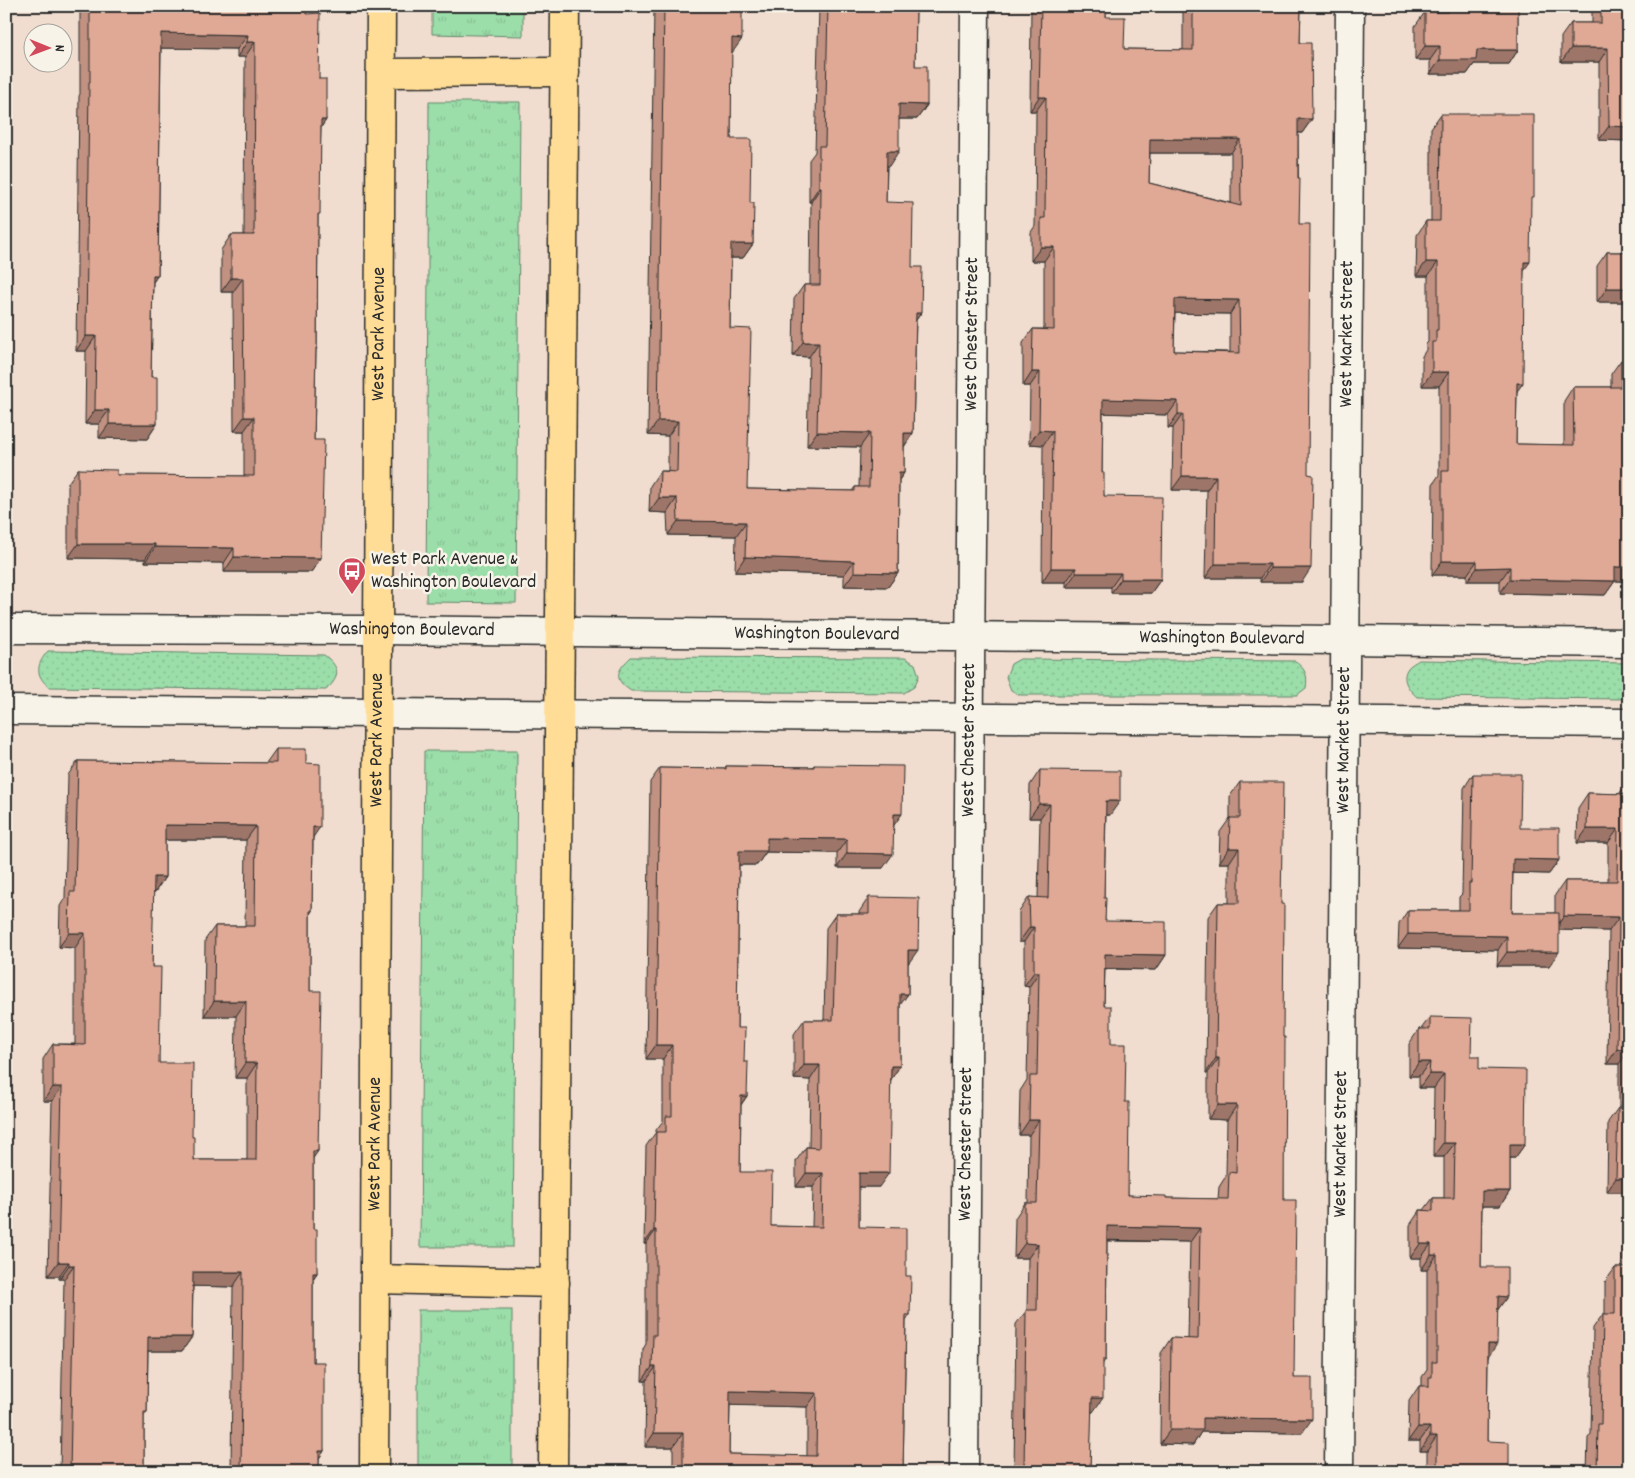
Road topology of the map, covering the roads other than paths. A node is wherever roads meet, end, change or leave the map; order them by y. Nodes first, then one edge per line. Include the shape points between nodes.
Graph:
1 (381, 6) edge
2 (565, 6) edge
3 (975, 6) edge
4 (1350, 6) edge
5 (565, 72) junction
6 (380, 73) junction
7 (6, 629) edge
8 (378, 630) junction
9 (560, 632) junction
10 (970, 636) junction
11 (1346, 640) junction
12 (1629, 643) edge
13 (6, 710) edge
14 (378, 713) junction
15 (560, 714) junction
16 (970, 717) junction
17 (1345, 721) junction
18 (1629, 722) edge
19 (375, 1279) junction
20 (554, 1282) junction
21 (374, 1472) edge
22 (553, 1472) edge
23 (964, 1472) edge
24 (1340, 1472) edge

1 - 6 highway, West Park Avenue
2 - 5 highway
3 - 10 street, West Chester Street
4 - 11 street, West Market Street
5 - 6 highway
5 - 9 highway
6 - 8 highway, West Park Avenue
7 - 8 street, Washington Boulevard
8 - 9 street, Washington Boulevard
8 - 14 highway, West Park Avenue
9 - 10 street, Washington Boulevard
9 - 15 highway
10 - 11 street, Washington Boulevard
10 - 16 street, West Chester Street
11 - 12 street, Washington Boulevard
11 - 17 street, West Market Street
13 - 14 street
14 - 15 street
14 - 19 highway, West Park Avenue
15 - 16 street
15 - 20 highway
16 - 17 street
16 - 23 street, West Chester Street
17 - 18 street
17 - 24 street, West Market Street
19 - 20 highway
19 - 21 highway, West Park Avenue
20 - 22 highway

